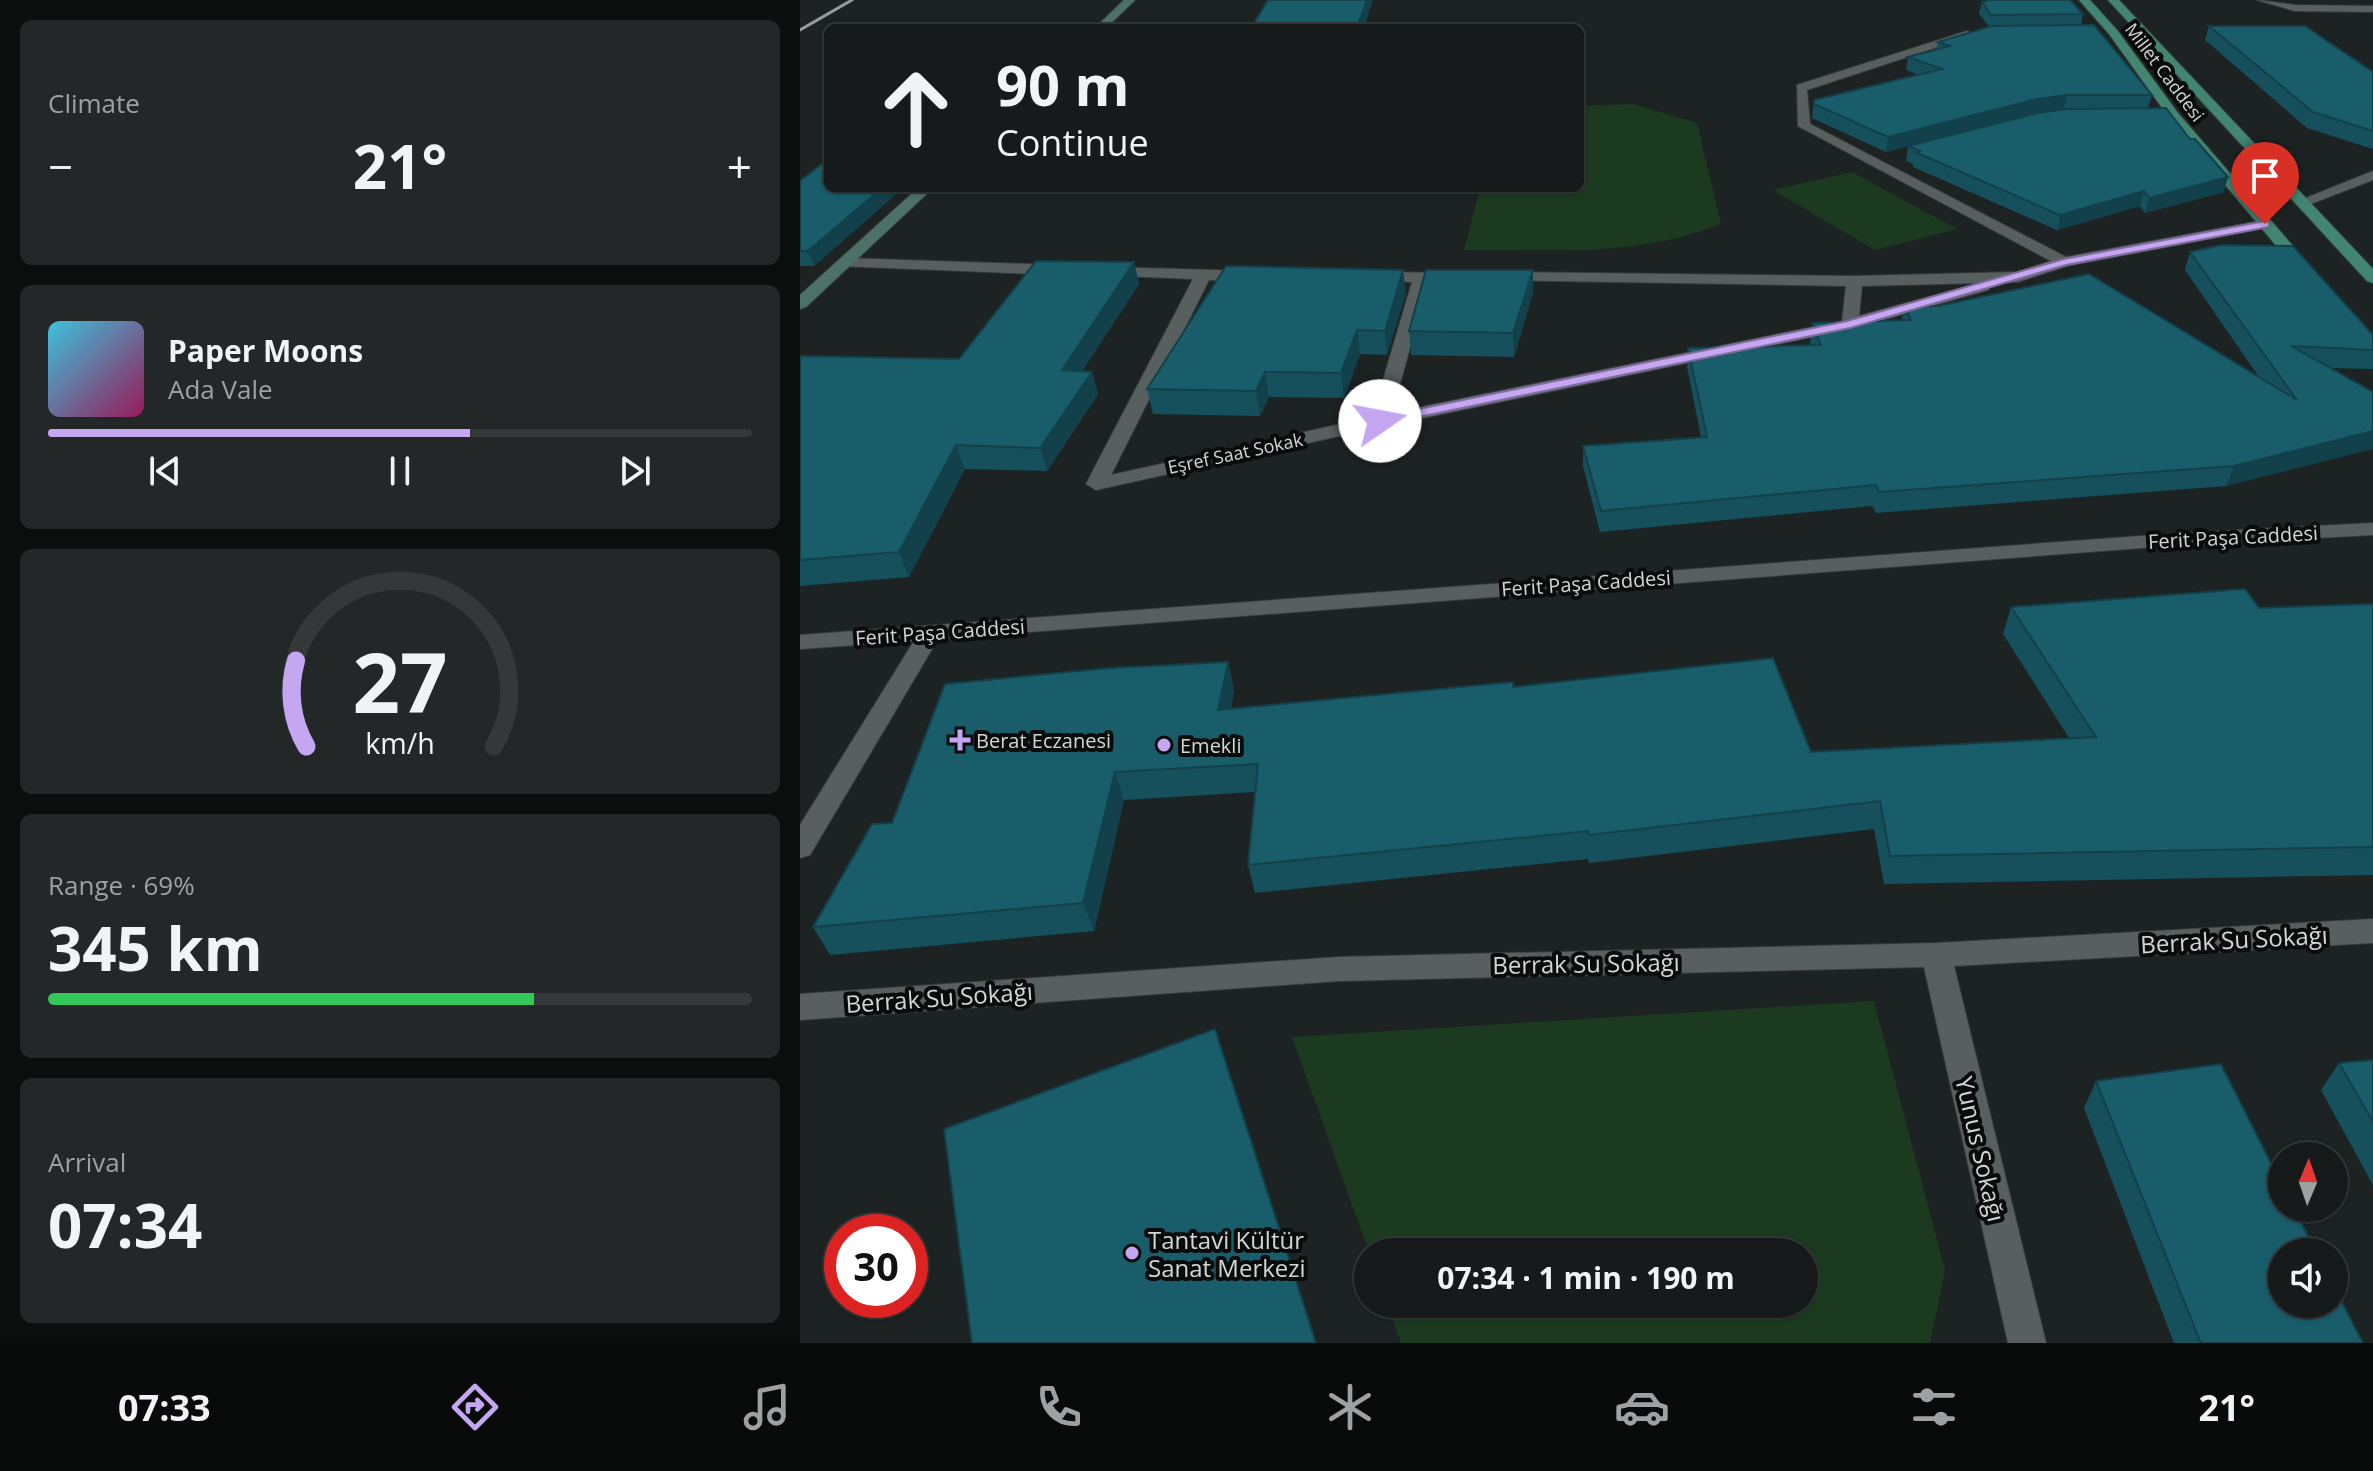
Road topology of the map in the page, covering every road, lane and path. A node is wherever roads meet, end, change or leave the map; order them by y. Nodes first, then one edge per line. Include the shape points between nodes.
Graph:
1 (1130, 0) edge
2 (2084, 0) edge
3 (2113, 0) edge
4 (2262, 0) edge
5 (2373, 9) edge
6 (1104, 24) edge
7 (2097, 32) edge
8 (2113, 32) junction
9 (1988, 33) edge
10 (1887, 158) edge
11 (1873, 162) junction
12 (2373, 175) edge
13 (922, 192) edge
14 (2303, 202) junction
15 (2265, 224) junction
16 (2064, 262) junction
17 (845, 263) junction
18 (1203, 275) junction
19 (1266, 276) edge
20 (1359, 277) edge
21 (2018, 277) junction
22 (1421, 278) junction
23 (2373, 278) edge
24 (1854, 281) junction
25 (2314, 281) edge
26 (800, 304) edge
27 (1850, 324) junction
28 (1380, 421) junction
29 (2373, 529) edge
30 (931, 632) junction
31 (800, 642) edge
32 (800, 848) edge
33 (2373, 931) edge
34 (1936, 955) junction
35 (800, 1007) edge
36 (2027, 1343) edge

1 - 6 main road
2 - 8 main road, Millet Caddesi
3 - 14 main road, Millet Caddesi
4 - 5 street via 2295,8
7 - 8 street
8 - 15 main road, Millet Caddesi via 2168,116
9 - 11 street via 1902,53 1801,88 1804,126
10 - 11 street
11 - 16 street
12 - 14 street
13 - 17 main road
14 - 23 main road, Millet Caddesi
15 - 16 street
15 - 25 main road, Millet Caddesi
16 - 21 street
17 - 18 street
17 - 26 main road
18 - 19 street
18 - 28 street, Eşref Saat Sokak via 1096,484
20 - 22 street
21 - 24 street
21 - 27 street, Eşref Saat Sokak
22 - 24 street
22 - 28 street
24 - 27 street
27 - 28 street, Eşref Saat Sokak
29 - 30 street, Ferit Paşa Caddesi
30 - 31 street, Ferit Paşa Caddesi
30 - 32 street
33 - 34 street, Berrak Su Sokağı
34 - 35 street, Berrak Su Sokağı via 1339,969
34 - 36 street, Yunus Sokağı

